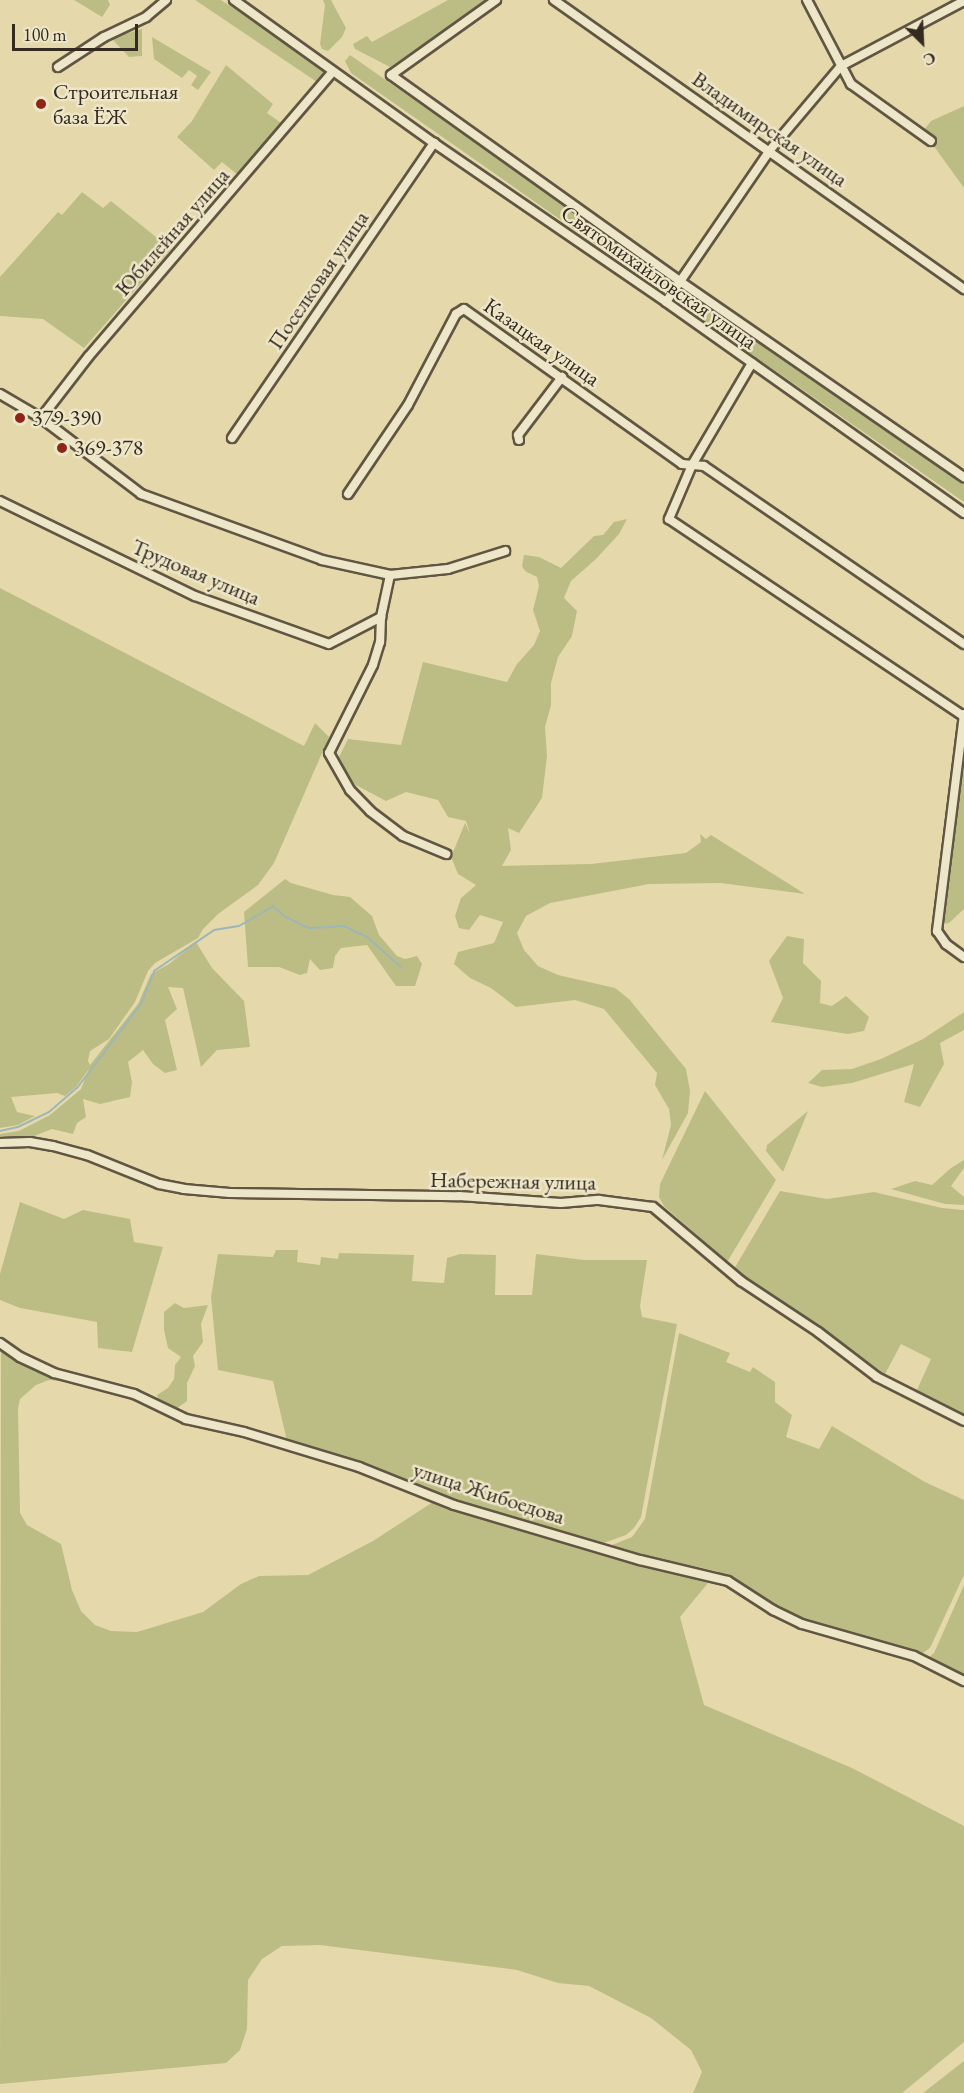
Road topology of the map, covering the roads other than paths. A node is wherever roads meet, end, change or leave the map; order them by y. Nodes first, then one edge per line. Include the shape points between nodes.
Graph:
1 (166, 0) edge
2 (234, 0) edge
3 (496, 0) edge
4 (554, 0) edge
5 (807, 0) edge
6 (964, 1) edge
7 (841, 66) junction
8 (58, 67) dead end
9 (333, 71) junction
10 (931, 141) dead end
11 (434, 143) junction
12 (770, 150) junction
13 (681, 282) junction
14 (964, 289) edge
15 (666, 302) junction
16 (752, 363) junction
17 (562, 377) junction
18 (0, 394) edge
19 (41, 418) junction
20 (232, 438) dead end
21 (519, 440) dead end
22 (692, 465) junction
23 (964, 477) edge
24 (348, 494) dead end
25 (0, 501) edge
26 (964, 513) edge
27 (505, 551) dead end
28 (390, 575) junction
29 (381, 617) junction
30 (964, 644) edge
31 (964, 715) edge
32 (446, 854) dead end
33 (964, 957) edge
34 (0, 1143) edge
35 (0, 1343) edge
36 (964, 1421) edge
37 (964, 1681) edge

1 - 8 street via 146,17 104,37
2 - 9 street, Святомихайловская улица
3 - 13 street, Святомихайловская улица via 391,75
4 - 12 street, Владимирская улица
5 - 7 street
6 - 7 street
7 - 10 street via 850,84
7 - 12 street
9 - 11 street, Святомихайловская улица
9 - 19 street, Юбилейная улица via 89,356
11 - 15 street, Святомихайловская улица
11 - 20 street, Поселковая улица
12 - 13 street
12 - 14 street, Владимирская улица
13 - 15 street
13 - 23 street, Святомихайловская улица
15 - 16 street, Святомихайловская улица
16 - 22 street
16 - 26 street, Святомихайловская улица
17 - 21 street via 518,435
17 - 22 street, Казацкая улица via 682,464
17 - 24 street, Казацкая улица via 464,309 456,314 408,405
18 - 19 street
19 - 28 street via 141,494 322,560
22 - 30 street, Казацкая улица via 704,466
22 - 31 street via 669,519
25 - 29 street, Трудовая улица via 195,596 329,644
27 - 28 street via 448,569
28 - 29 street
29 - 32 street via 380,642 373,665 329,753 350,789 370,811 403,836
31 - 33 street via 937,931 946,944
34 - 36 street, Набережная улица via 53,1146 87,1155 159,1184 184,1189 459,1196 561,1203 599,1200 653,1207 741,1281 877,1377
35 - 37 street, улица Жибоедова via 54,1373 134,1394 186,1419 266,1438 359,1467 454,1505 640,1560 728,1581 802,1624 914,1656

